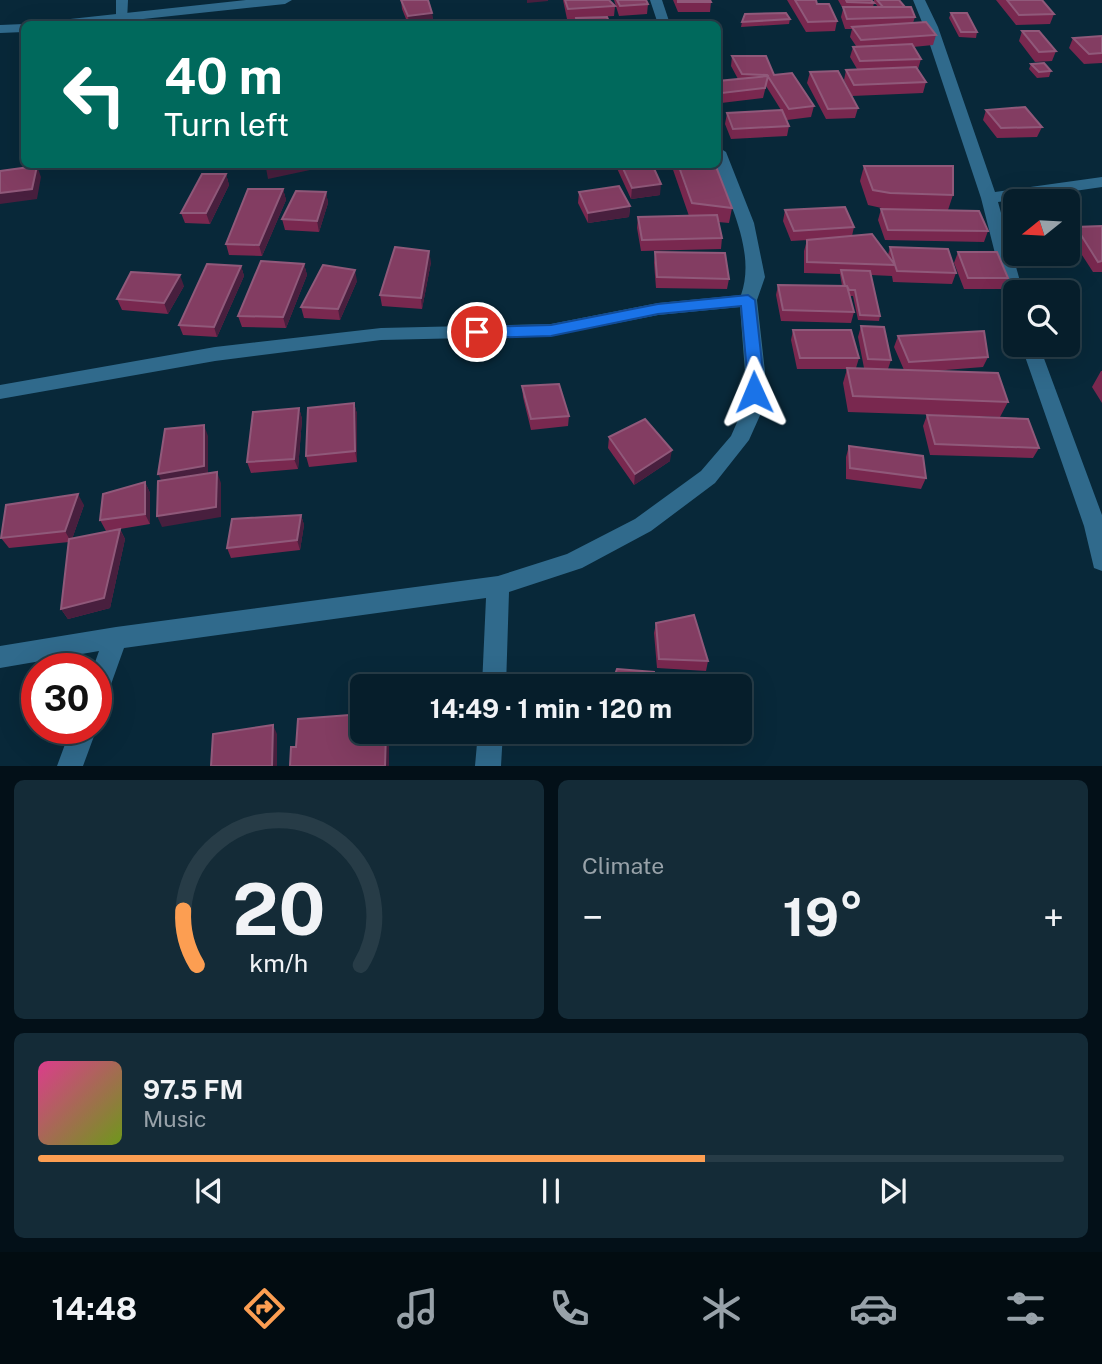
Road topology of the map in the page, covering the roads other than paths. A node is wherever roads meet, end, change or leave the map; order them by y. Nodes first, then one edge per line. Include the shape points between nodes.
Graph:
1 (122, 0) edge
2 (285, 0) edge
3 (656, 0) edge
4 (919, 0) edge
5 (122, 18) junction
6 (92, 21) edge
7 (663, 21) edge
8 (21, 28) edge
9 (0, 29) edge
10 (721, 160) edge
11 (1102, 183) edge
12 (989, 198) junction
13 (1011, 280) edge
14 (748, 300) junction
15 (1034, 357) edge
16 (0, 392) edge
17 (1102, 561) edge
18 (498, 586) junction
19 (116, 638) junction
20 (111, 653) edge
21 (0, 657) edge
22 (494, 674) edge
23 (78, 744) edge
24 (490, 744) edge
25 (70, 765) edge
26 (488, 765) edge

1 - 5 street
2 - 5 street
3 - 7 street
4 - 12 street
5 - 6 street
8 - 9 street
10 - 14 street via 746,223 756,277
11 - 12 street
12 - 13 street
14 - 16 street via 658,309 551,330 381,334 215,354
14 - 18 street via 755,372 752,411 739,440 708,477 643,525 609,543 574,561
15 - 17 street via 1096,526
18 - 19 street
18 - 22 street
19 - 20 street
19 - 21 street
23 - 25 street
24 - 26 street

